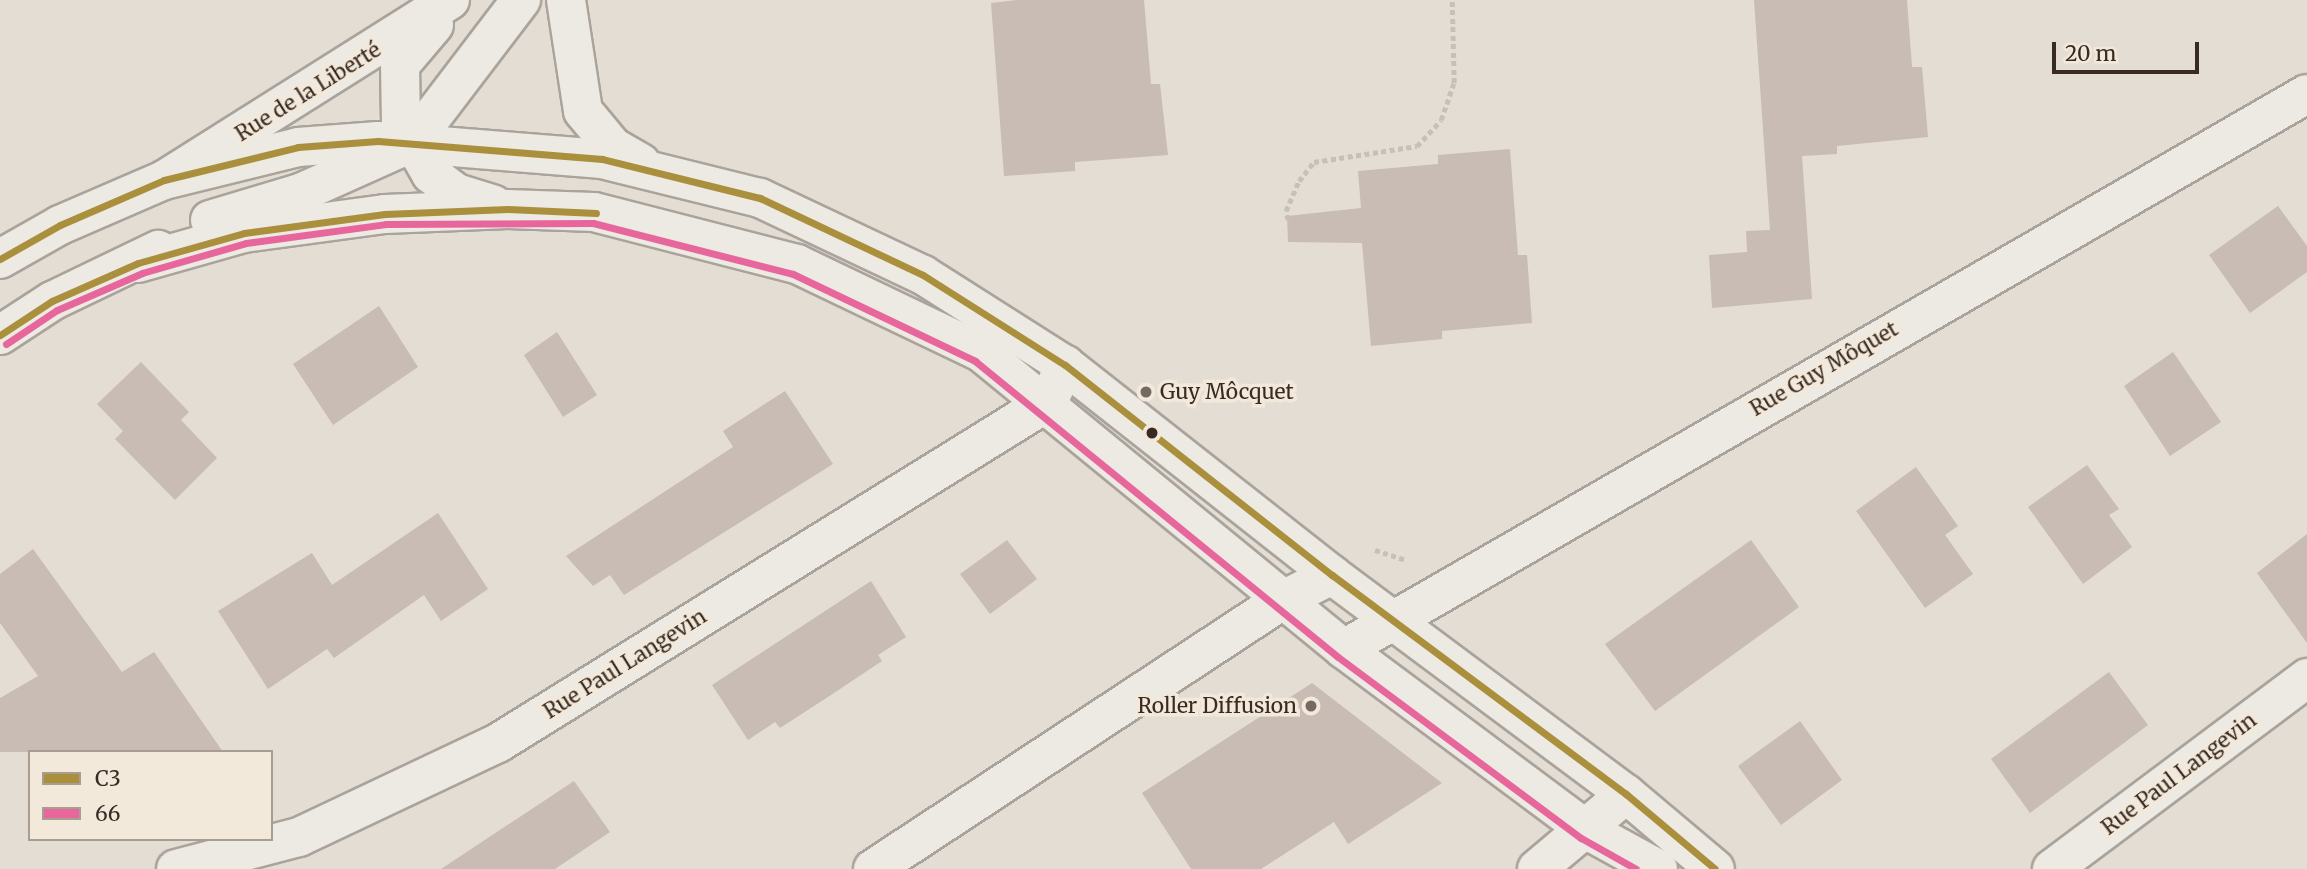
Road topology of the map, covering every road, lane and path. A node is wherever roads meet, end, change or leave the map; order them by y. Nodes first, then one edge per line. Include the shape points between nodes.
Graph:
1 (450, 0) edge
2 (461, 0) edge
3 (521, 0) edge
4 (566, 0) edge
5 (1452, 0) edge
6 (2307, 94) edge
7 (412, 143) junction
8 (658, 173) junction
9 (164, 180) junction
10 (508, 209) junction
11 (1288, 220) dead end
12 (0, 259) edge
13 (138, 263) junction
14 (0, 335) edge
15 (1065, 365) junction
16 (1048, 402) junction
17 (1332, 575) junction
18 (1283, 600) junction
19 (1392, 618) junction
20 (1344, 649) junction
21 (2307, 678) edge
22 (1626, 794) junction
23 (1587, 830) junction
24 (176, 869) edge
25 (873, 869) edge
26 (1537, 869) edge
27 (1658, 869) edge
28 (1714, 869) edge
29 (2052, 869) edge

1 - 9 street, Rue de la Liberté
2 - 7 street, Rue de la Liberté via 423,34 400,65 401,122
3 - 7 street
4 - 8 street via 583,111 612,147
5 - 11 path via 1454,83 1441,120 1416,146 1314,162 1295,191
6 - 19 street, Rue Guy Môquet
7 - 8 street via 602,159
7 - 9 street via 298,146
7 - 10 street, Rue de la Liberté via 431,174 456,193
7 - 13 street via 300,193 206,221
8 - 15 street via 760,198 923,275
9 - 12 street via 60,225
10 - 13 street via 385,214 244,233
10 - 16 street via 594,212 797,264 981,352
13 - 14 street via 52,302
15 - 16 street
15 - 17 street
16 - 18 street
16 - 24 street, Rue Paul Langevin via 498,743 299,837
17 - 18 street
17 - 19 street
18 - 20 street
18 - 25 street
19 - 20 street, Rue Guy Môquet
19 - 22 street
20 - 23 street
21 - 29 street, Rue Paul Langevin
22 - 23 street
22 - 28 street
23 - 26 street
23 - 27 street

